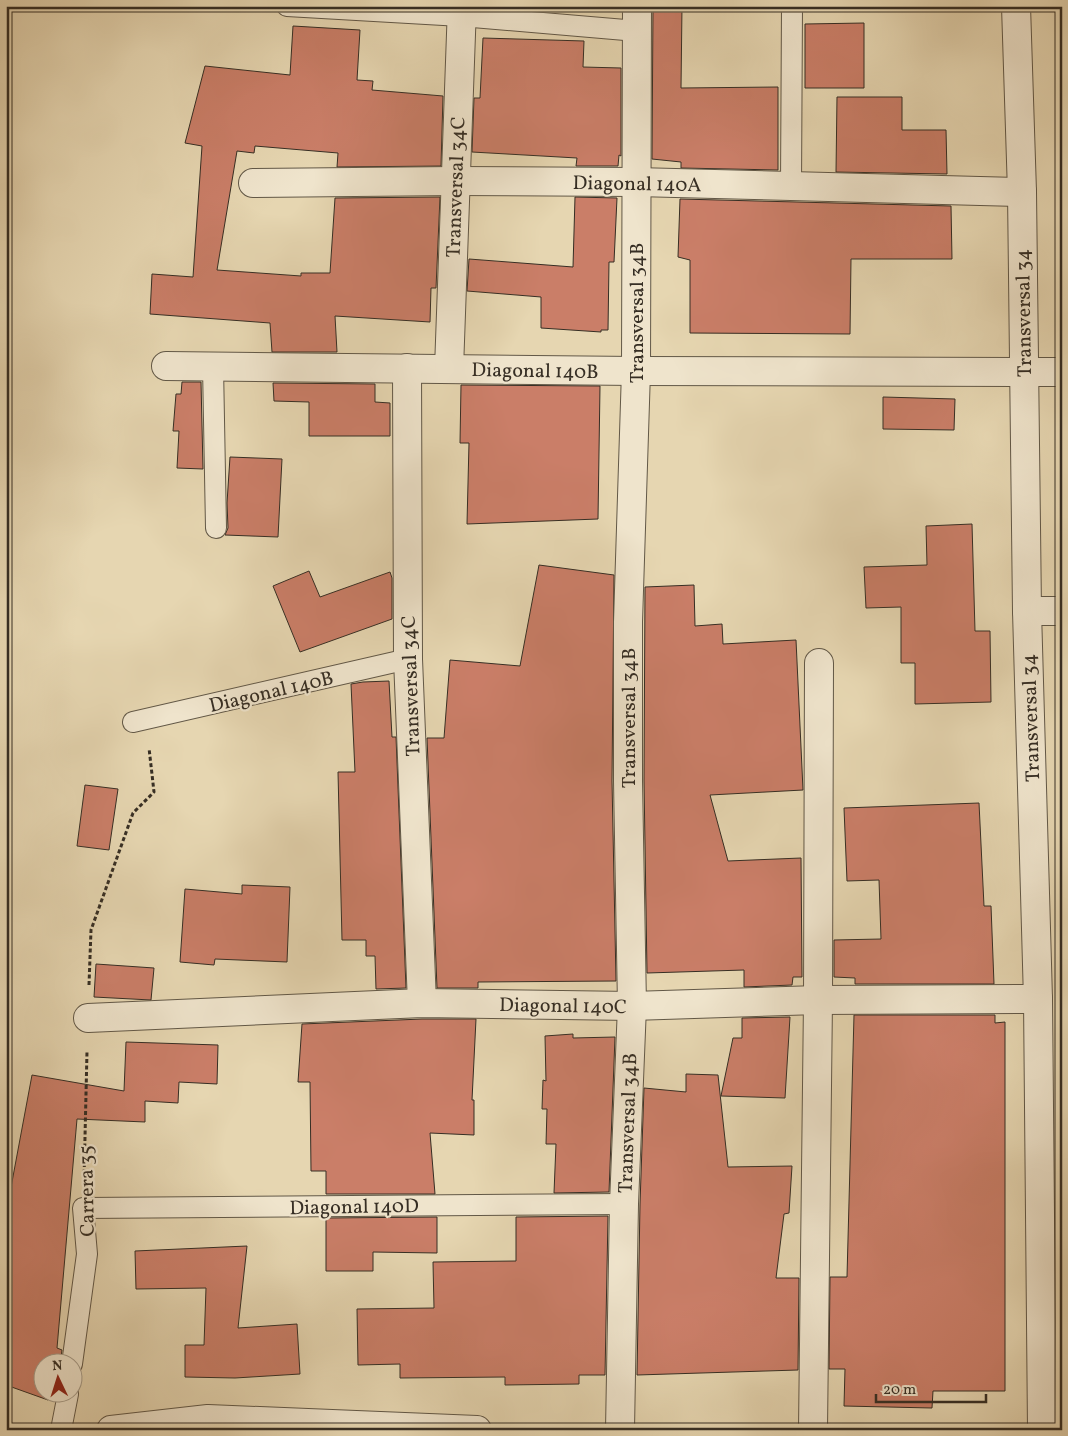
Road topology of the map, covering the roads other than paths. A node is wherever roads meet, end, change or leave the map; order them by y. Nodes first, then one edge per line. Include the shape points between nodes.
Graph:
1 (287, 6) edge
2 (792, 6) edge
3 (1016, 6) edge
4 (461, 11) edge
5 (637, 19) edge
6 (455, 181) junction
7 (636, 182) junction
8 (253, 183) dead end
9 (791, 186) junction
10 (1022, 192) junction
11 (166, 366) dead end
12 (213, 366) junction
13 (407, 368) junction
14 (449, 368) junction
15 (636, 371) junction
16 (1023, 372) junction
17 (1062, 372) edge
18 (216, 528) dead end
19 (1027, 611) junction
20 (1062, 611) edge
21 (408, 659) junction
22 (819, 663) dead end
23 (140, 721) road end
24 (1038, 999) junction
25 (818, 1000) junction
26 (422, 1003) junction
27 (632, 1006) junction
28 (88, 1018) road end
29 (624, 1204) junction
30 (84, 1208) joint
31 (73, 1354) edge
32 (66, 1404) edge
33 (61, 1430) edge
34 (110, 1430) edge
35 (115, 1430) edge
36 (477, 1430) edge
37 (620, 1430) edge
38 (813, 1430) edge
39 (1042, 1430) edge

1 - 4 lane
2 - 9 lane
3 - 10 street, Transversal 34
4 - 5 lane
4 - 6 street, Transversal 34C
5 - 7 street, Transversal 34B
6 - 7 street, Diagonal 140A
6 - 8 street, Diagonal 140A
6 - 14 street, Transversal 34C
7 - 9 street, Diagonal 140A
7 - 15 street, Transversal 34B
9 - 10 street, Diagonal 140A
10 - 16 street, Transversal 34
11 - 12 street, Diagonal 140B
12 - 13 street, Diagonal 140B
12 - 18 lane
13 - 14 street, Diagonal 140B
13 - 21 street, Transversal 34C
14 - 15 street, Diagonal 140B
15 - 16 street, Diagonal 140B
15 - 27 street, Transversal 34B via 628,622
16 - 17 street, Diagonal 140B
16 - 19 street, Transversal 34
19 - 20 street
19 - 24 street, Transversal 34
21 - 23 lane, Diagonal 140B
21 - 26 street, Transversal 34C
22 - 25 street
24 - 25 street, Diagonal 140C
24 - 39 street, Transversal 34
25 - 27 street, Diagonal 140C
25 - 38 street
26 - 27 street, Diagonal 140C
26 - 28 street, Diagonal 140C
27 - 29 street, Transversal 34B
29 - 30 lane, Diagonal 140D
29 - 37 street, Transversal 34B
30 - 31 lane, Carrera 35 via 87,1254
32 - 33 lane
34 - 35 street
35 - 36 street via 208,1419

